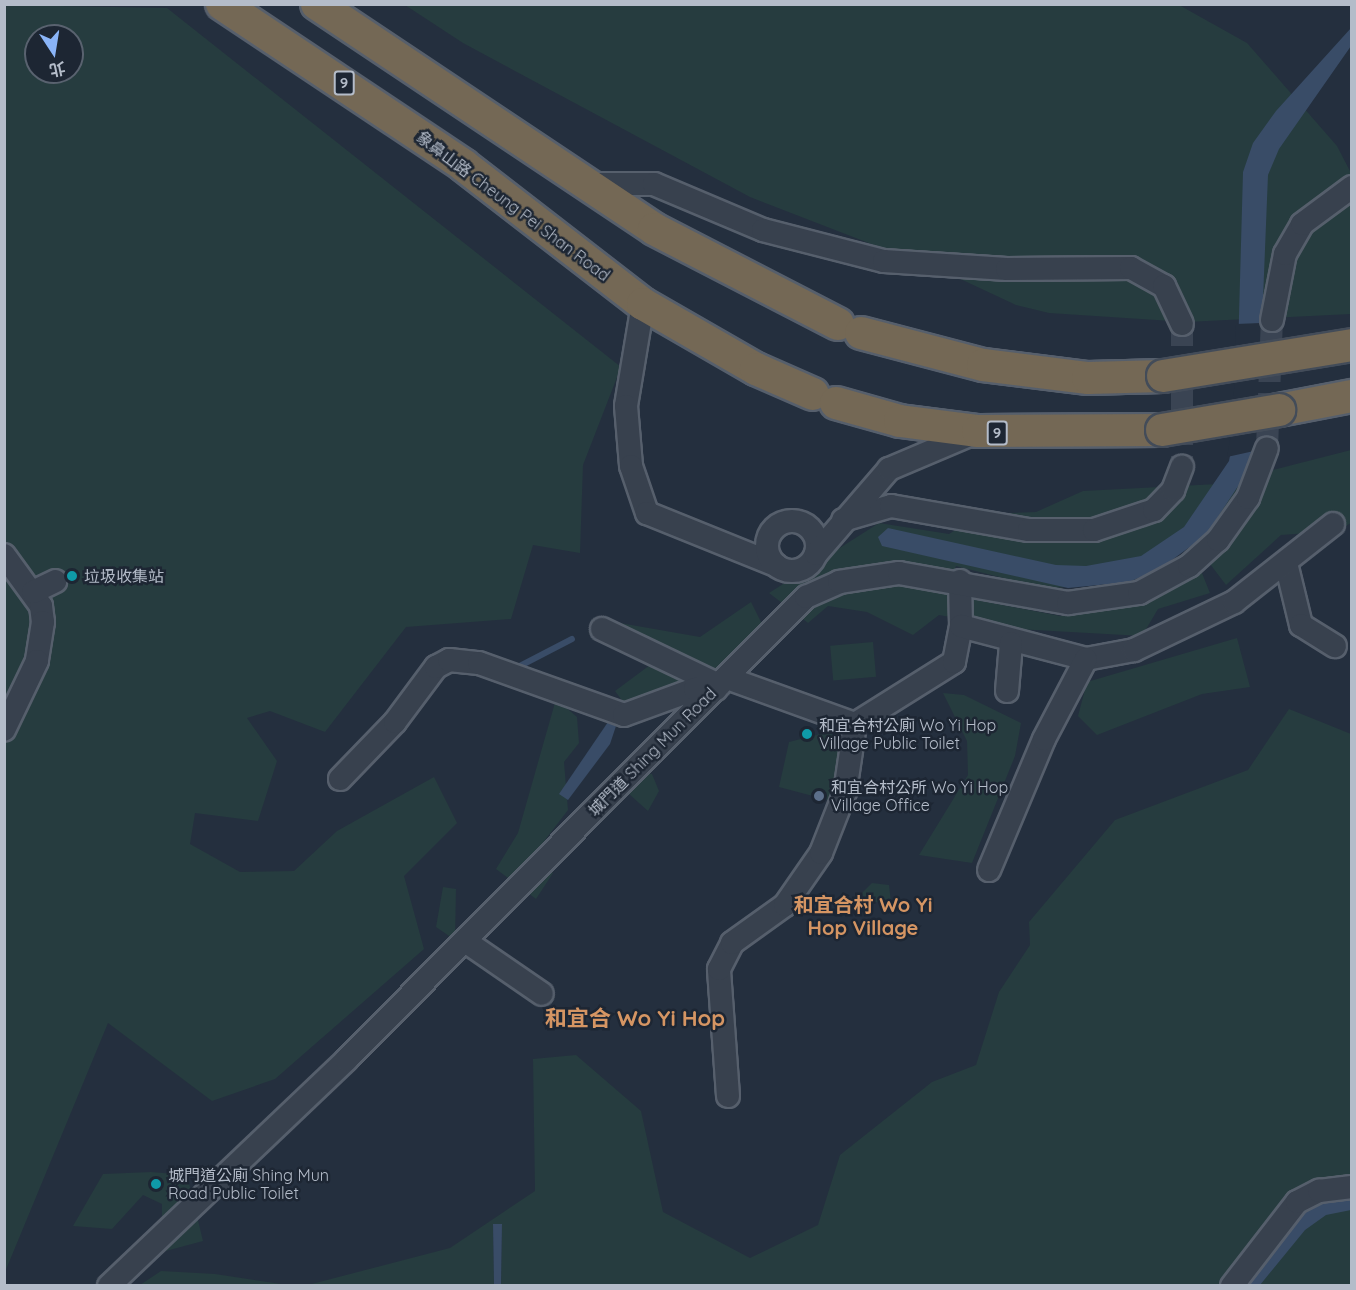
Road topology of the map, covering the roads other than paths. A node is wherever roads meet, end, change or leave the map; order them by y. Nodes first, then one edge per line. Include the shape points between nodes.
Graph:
1 (222, 4) edge
2 (317, 4) edge
3 (584, 184) junction
4 (1352, 187) edge
5 (643, 304) junction
6 (1272, 320) tunnel mouth
7 (1182, 324) tunnel mouth
8 (1352, 345) edge
9 (1352, 396) edge
10 (978, 431) junction
11 (1267, 448) tunnel mouth
12 (1182, 467) tunnel mouth
13 (843, 520) junction
14 (1333, 524) dead end
15 (4, 555) edge
16 (811, 560) junction
17 (1286, 563) junction
18 (776, 565) junction
19 (56, 581) dead end
20 (960, 581) junction
21 (820, 590) junction
22 (33, 592) junction
23 (962, 626) junction
24 (602, 629) dead end
25 (1011, 643) junction
26 (1335, 646) dead end
27 (1086, 659) junction
28 (720, 684) junction
29 (1007, 691) dead end
30 (855, 724) junction
31 (4, 730) edge
32 (340, 779) dead end
33 (989, 870) dead end
34 (465, 941) junction
35 (542, 994) dead end
36 (728, 1096) dead end
37 (1352, 1187) edge
38 (110, 1286) edge
39 (1232, 1286) edge

1 - 5 highway, 象鼻山路 Cheung Pei Shan Road / 9 via 436,145
2 - 3 highway
3 - 7 street via 654,184 763,230 884,261 1007,269 1131,268 1164,286
3 - 8 highway, bridge via 729,271 850,328 983,365 1088,378 1163,376
4 - 6 street via 1302,224 1285,254
5 - 10 highway, 象鼻山路 Cheung Pei Shan Road / 9 via 756,369 824,399 900,421
5 - 18 street via 626,406 631,466 647,513
9 - 10 highway, 象鼻山路 Cheung Pei Shan Road / 9, bridge via 1162,429
10 - 13 street via 889,469
11 - 20 street, 城門道 Shing Mun Road via 1248,498 1229,527 1206,553 1156,585 1114,600 1068,603
12 - 13 street via 1173,490 1154,510 1094,530 1029,530 891,506
13 - 16 street
14 - 17 street
15 - 22 street
16 - 18 street via 791,571
16 - 18 street via 816,538 806,525 782,523 767,543
16 - 21 street
17 - 26 street via 1301,625
17 - 27 street via 1202,621 1134,650
19 - 22 street
20 - 21 street, 城門道 Shing Mun Road via 899,573
20 - 23 street
21 - 28 street, 城門道 Shing Mun Road via 785,616
22 - 31 street via 43,622 37,661
23 - 25 street
23 - 30 street via 954,662
24 - 28 street
25 - 27 street
25 - 29 street
27 - 33 street via 1044,739
28 - 30 street
28 - 32 street via 624,715 479,663 449,660 436,666 394,722
28 - 34 street, 城門道 Shing Mun Road
30 - 36 street via 845,792 821,853 785,905 732,943 719,969
34 - 35 street
34 - 38 street, 城門道 Shing Mun Road
37 - 39 street via 1319,1191 1297,1202

